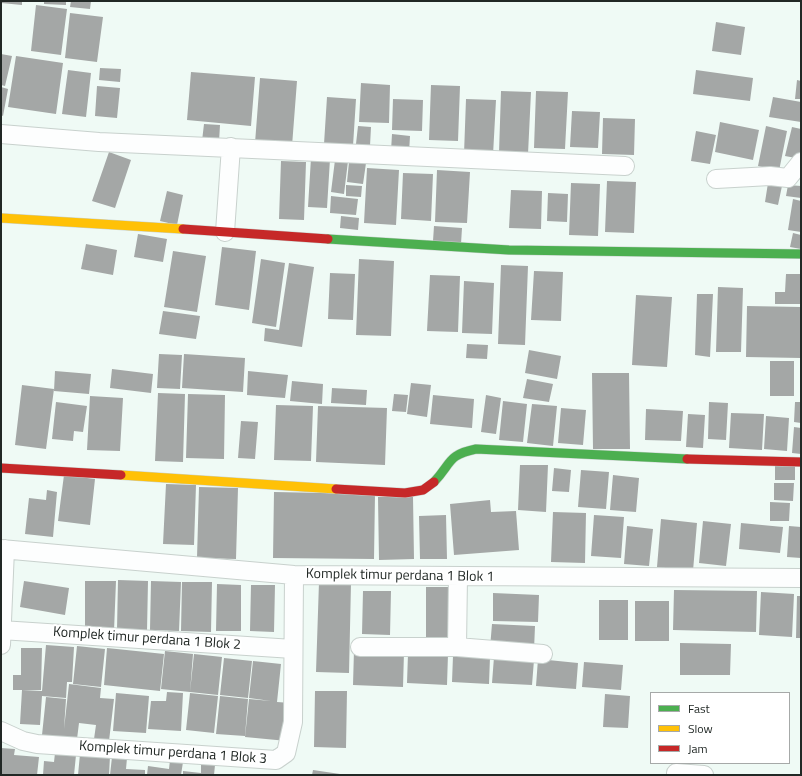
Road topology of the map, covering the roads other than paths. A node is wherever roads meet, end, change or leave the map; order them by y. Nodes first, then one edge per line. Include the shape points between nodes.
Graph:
1 (1, 134) edge
2 (231, 147) junction
3 (801, 162) edge
4 (625, 166) dead end
5 (716, 179) dead end
6 (1, 218) edge
7 (225, 232) junction
8 (801, 254) edge
9 (801, 462) edge
10 (1, 468) edge
11 (3, 549) edge
12 (294, 575) junction
13 (458, 577) junction
14 (801, 578) edge
15 (1, 635) edge
16 (360, 647) dead end
17 (457, 647) junction
18 (293, 649) junction
19 (543, 654) dead end
20 (1, 731) edge
21 (676, 773) dead end
22 (704, 775) edge

1 - 2 street via 99,142
2 - 4 street
2 - 7 street
3 - 5 street via 788,178 770,176
6 - 7 street
7 - 8 street via 509,250
9 - 10 street via 476,449 460,452 435,481 423,490 405,493
11 - 12 street, Komplek timur perdana 1 Blok 1
11 - 15 street
12 - 13 street, Komplek timur perdana 1 Blok 1
12 - 18 street, Komplek timur perdana 1 Blok 3
13 - 14 street, Komplek timur perdana 1 Blok 1
13 - 17 street
15 - 18 street, Komplek timur perdana 1 Blok 2
16 - 17 street
17 - 19 street
18 - 20 street, Komplek timur perdana 1 Blok 3 via 291,739 286,753 276,760 37,744
21 - 22 street

